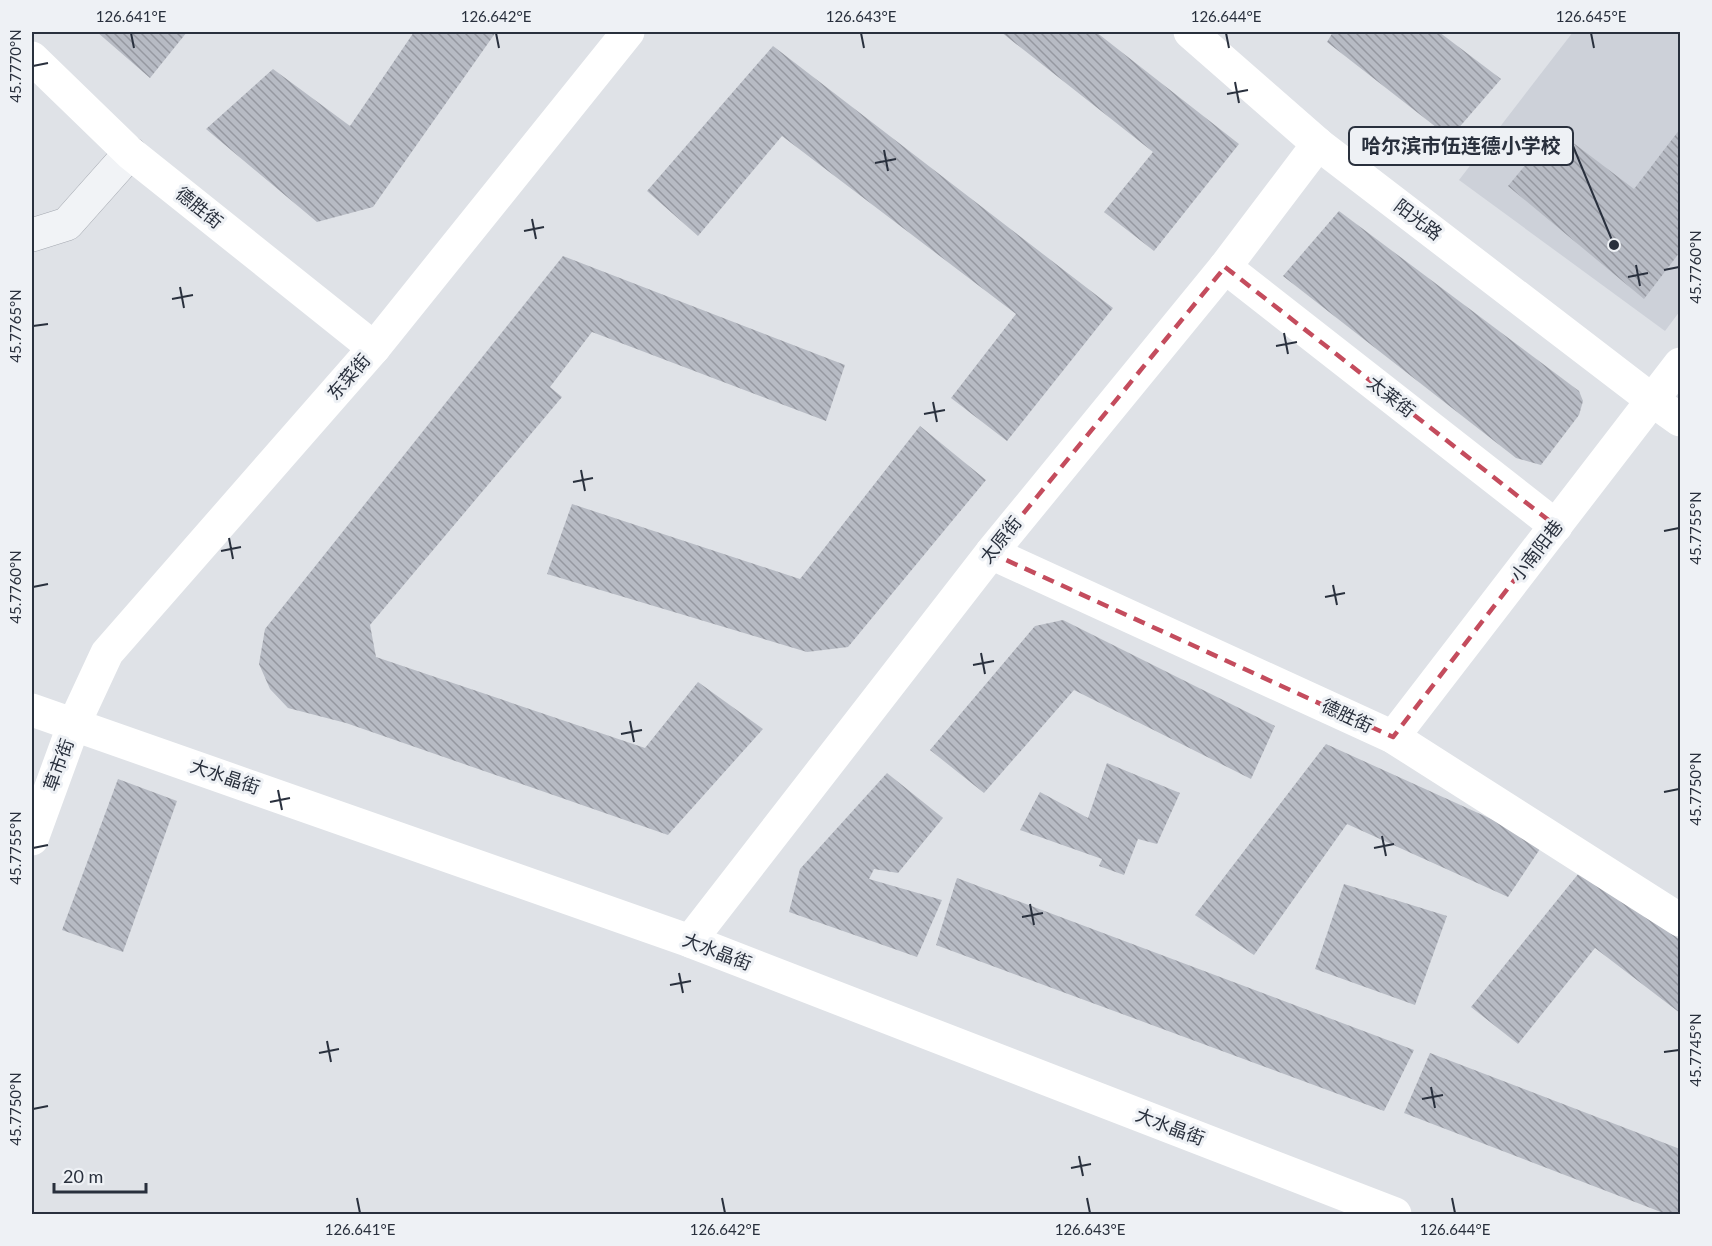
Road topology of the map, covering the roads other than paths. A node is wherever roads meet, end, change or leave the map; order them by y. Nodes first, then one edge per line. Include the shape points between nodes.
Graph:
1 (628, 32) edge
2 (1191, 32) edge
3 (32, 58) edge
4 (1318, 144) junction
5 (130, 153) junction
6 (32, 236) edge
7 (1225, 267) junction
8 (374, 348) junction
9 (1680, 364) edge
10 (1652, 400) junction
11 (1680, 420) edge
12 (1556, 526) junction
13 (991, 553) junction
14 (32, 710) edge
15 (74, 724) junction
16 (1393, 737) junction
17 (32, 839) edge
18 (1680, 920) edge
19 (690, 941) junction
20 (1395, 1215) edge

1 - 8 street, 东菜街
2 - 4 street, 阳光路
3 - 5 street, 德胜街
4 - 7 street, 太原街
4 - 10 street, 阳光路
5 - 6 street via 67,224
5 - 8 street, 德胜街
7 - 12 street, 太莱街
7 - 13 street, 太原街
8 - 15 street, 东菜街 via 108,652
9 - 10 street, 小南阳巷
10 - 11 street, 阳光路
10 - 12 street, 小南阳巷
12 - 16 street, 小南阳巷
13 - 16 street, 德胜街
13 - 19 street, 太原街
14 - 15 street, 大水晶街
15 - 17 street, 草市街
15 - 19 street, 大水晶街
16 - 18 street, 德胜街
19 - 20 street, 大水晶街

